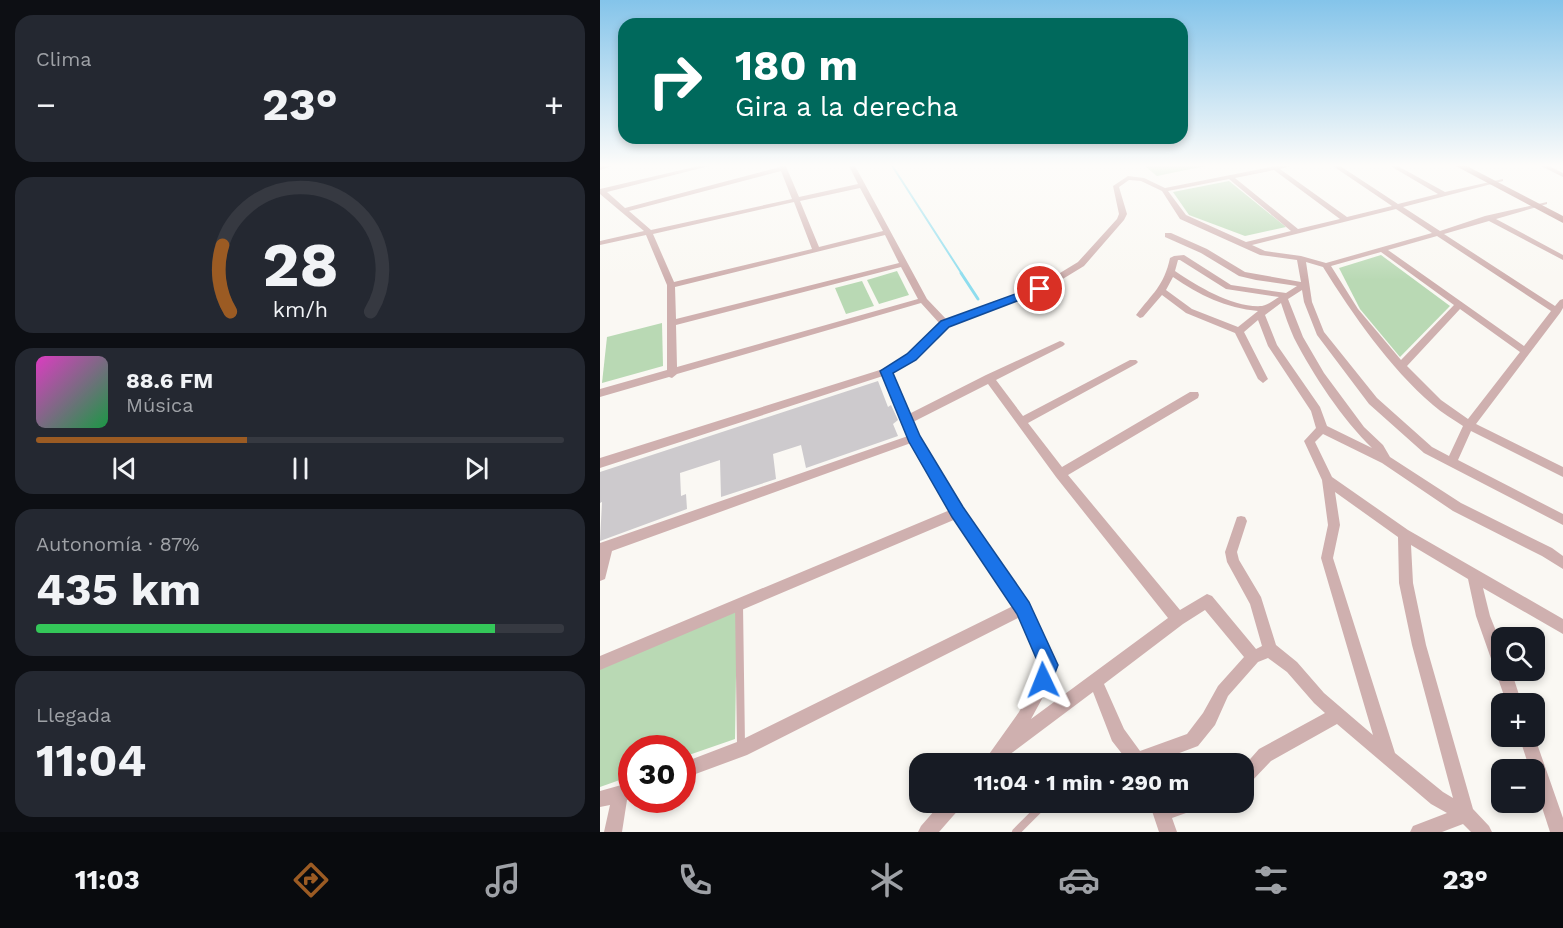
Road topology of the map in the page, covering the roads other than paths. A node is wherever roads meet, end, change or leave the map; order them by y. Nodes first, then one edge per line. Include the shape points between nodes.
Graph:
1 (615, 203) edge
2 (650, 203) edge
3 (774, 203) edge
4 (798, 203) edge
5 (871, 203) edge
6 (1120, 203) edge
7 (1173, 203) edge
8 (1261, 203) edge
9 (1323, 203) edge
10 (1391, 203) edge
11 (1408, 203) edge
12 (1540, 204) junction
13 (1396, 206) junction
14 (624, 210) junction
15 (1563, 213) edge
16 (1488, 218) junction
17 (1345, 219) junction
18 (1563, 220) edge
19 (648, 231) junction
20 (1297, 232) junction
21 (886, 233) junction
22 (1437, 233) junction
23 (1168, 235) dead end
24 (600, 243) edge
25 (1244, 245) junction
26 (816, 249) junction
27 (1382, 249) junction
28 (1301, 258) junction
29 (1563, 258) edge
30 (903, 264) junction
31 (1326, 265) junction
32 (1171, 272) junction
33 (670, 285) junction
34 (1305, 285) junction
35 (1161, 291) junction
36 (1285, 298) junction
37 (923, 300) junction
38 (1563, 302) edge
39 (1458, 306) junction
40 (1557, 311) junction
41 (1263, 312) junction
42 (1140, 315) dead end
43 (672, 323) junction
44 (945, 324) junction
45 (1239, 331) junction
46 (1060, 344) dead end
47 (1526, 352) junction
48 (1134, 362) dead end
49 (1401, 366) junction
50 (886, 371) junction
51 (672, 374) junction
52 (989, 378) junction
53 (1263, 379) dead end
54 (600, 393) edge
55 (1194, 395) dead end
56 (905, 421) junction
57 (1023, 421) junction
58 (1469, 425) junction
59 (1322, 429) junction
60 (914, 438) junction
61 (1386, 460) junction
62 (1452, 461) junction
63 (600, 464) edge
64 (1563, 472) edge
65 (1060, 474) junction
66 (1328, 480) junction
67 (958, 512) junction
68 (1563, 520) edge
69 (1241, 521) dead end
70 (1404, 534) junction
71 (603, 548) edge
72 (1563, 562) edge
73 (600, 575) edge
74 (1474, 576) junction
75 (739, 605) junction
76 (1023, 608) junction
77 (1178, 619) junction
78 (1563, 627) edge
79 (1491, 637) edge
80 (1270, 650) junction
81 (1253, 657) junction
82 (600, 663) edge
83 (1096, 682) junction
84 (1339, 714) junction
85 (1531, 747) edge
86 (741, 749) junction
87 (999, 753) edge
88 (1003, 753) edge
89 (1133, 753) edge
90 (1159, 753) edge
91 (1388, 758) junction
92 (696, 766) edge
93 (1254, 767) edge
94 (618, 794) edge
95 (600, 799) edge
96 (619, 813) edge
97 (944, 813) edge
98 (1035, 813) edge
99 (1161, 813) edge
100 (1466, 814) junction
101 (613, 832) edge
102 (927, 832) edge
103 (1016, 832) edge
104 (1168, 832) edge
105 (1419, 832) edge
106 (1483, 832) edge
107 (1559, 832) edge

1 - 14 street
2 - 14 street
3 - 19 street
4 - 26 street
5 - 21 street
6 - 44 street via 1120,220 1081,264 1040,289
7 - 25 street via 1183,217
8 - 20 street
9 - 17 street
10 - 13 street
11 - 13 street
12 - 15 street
12 - 16 street
12 - 18 street
13 - 17 street
13 - 22 street
14 - 19 street
16 - 22 street
16 - 29 street
17 - 20 street
19 - 24 street
19 - 33 street
20 - 25 street
21 - 26 street
21 - 30 street
22 - 27 street
22 - 40 street
23 - 34 street via 1203,250 1242,274
25 - 28 street via 1263,253
26 - 33 street
27 - 31 street
27 - 39 street
28 - 31 street
28 - 34 street
30 - 37 street
30 - 43 street
31 - 49 street via 1355,311
32 - 35 street
32 - 36 street via 1174,258 1181,257 1229,287
32 - 41 street via 1208,296
33 - 43 street
34 - 36 street
34 - 62 street via 1320,333 1373,400 1428,450
35 - 42 street
35 - 45 street via 1189,311
36 - 41 street
36 - 61 street via 1298,337 1315,366
37 - 44 street
37 - 51 street
38 - 40 street
39 - 47 street
39 - 49 street
40 - 47 street
41 - 45 street
41 - 59 street via 1273,346 1316,410
43 - 51 street
44 - 50 street via 911,357
45 - 53 street
46 - 52 street
47 - 58 street
48 - 57 street
49 - 58 street via 1437,403
50 - 56 street
50 - 63 street
51 - 54 street
52 - 56 street
52 - 57 street
55 - 65 street
56 - 60 street
57 - 65 street
58 - 62 street
58 - 64 street
59 - 61 street
59 - 66 street via 1309,441
60 - 67 street
60 - 71 street
61 - 72 street via 1457,507
62 - 68 street
65 - 77 street
66 - 70 street
66 - 91 street via 1334,525 1327,558
67 - 75 street
67 - 76 street
69 - 80 street via 1230,552 1256,602
70 - 74 street
70 - 100 street via 1406,583 1419,645
71 - 73 street
74 - 78 street
74 - 79 street
75 - 82 street
75 - 86 lane
76 - 86 street
76 - 87 street via 1048,665 1038,695
77 - 81 street via 1208,601
77 - 83 street
80 - 81 street
80 - 84 street
81 - 90 street via 1223,691 1209,719 1192,740
83 - 88 street
83 - 89 street via 1118,735
84 - 91 street
84 - 93 street via 1265,755
85 - 107 street
86 - 92 street
91 - 100 street via 1437,798
94 - 95 street
96 - 101 street
97 - 102 street
98 - 103 lane
99 - 104 street
100 - 105 street
100 - 106 street

